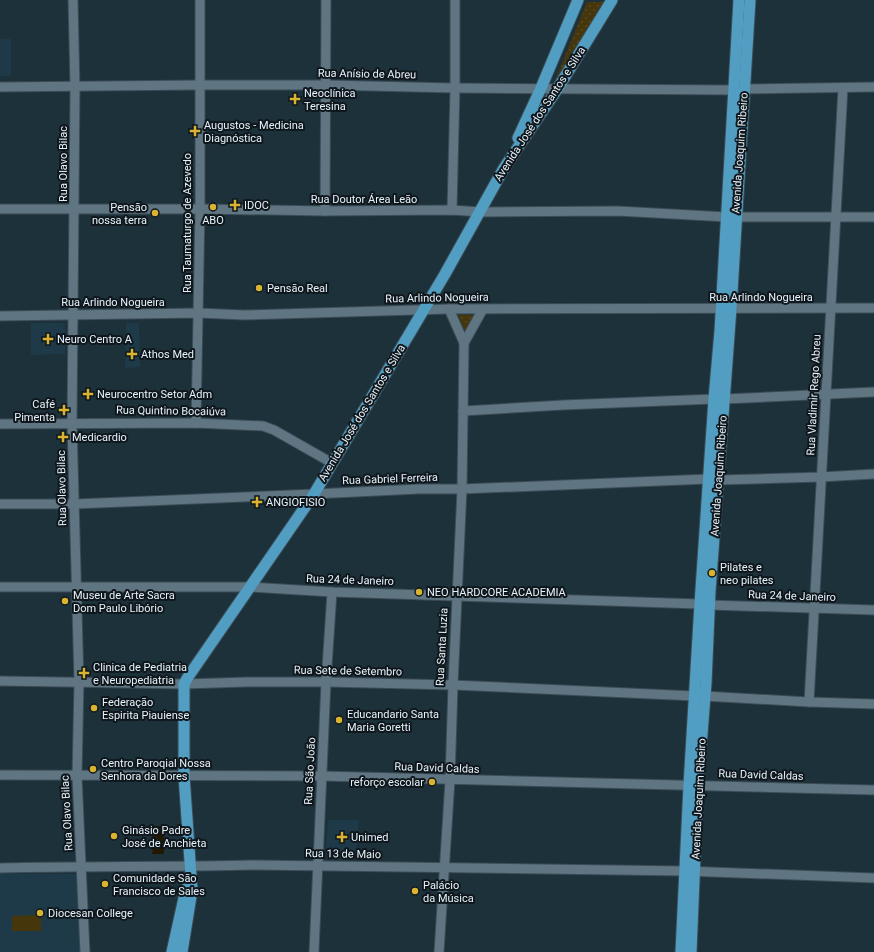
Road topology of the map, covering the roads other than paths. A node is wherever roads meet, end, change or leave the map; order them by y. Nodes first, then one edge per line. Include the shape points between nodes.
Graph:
1 (74, 0) edge
2 (200, 0) edge
3 (326, 0) edge
4 (455, 0) edge
5 (578, 0) edge
6 (612, 0) edge
7 (739, 0) edge
8 (750, 0) edge
9 (200, 85) junction
10 (325, 85) junction
11 (0, 87) edge
12 (75, 87) junction
13 (874, 87) edge
14 (455, 88) junction
15 (541, 88) junction
16 (558, 88) junction
17 (843, 88) junction
18 (739, 90) junction
19 (504, 168) junction
20 (0, 209) edge
21 (200, 209) junction
22 (74, 210) junction
23 (452, 210) junction
24 (325, 211) junction
25 (481, 212) junction
26 (732, 216) junction
27 (836, 217) junction
28 (874, 217) edge
29 (483, 308) junction
30 (831, 308) junction
31 (874, 308) edge
32 (449, 309) junction
33 (726, 309) junction
34 (424, 310) junction
35 (199, 313) junction
36 (73, 314) junction
37 (0, 316) edge
38 (464, 343) junction
39 (874, 392) edge
40 (826, 394) junction
41 (719, 399) junction
42 (463, 411) junction
43 (72, 422) junction
44 (196, 423) junction
45 (0, 424) edge
46 (332, 463) junction
47 (874, 474) edge
48 (821, 478) junction
49 (714, 480) junction
50 (462, 489) junction
51 (314, 494) junction
52 (0, 504) edge
53 (75, 504) junction
54 (0, 587) edge
55 (76, 587) junction
56 (251, 587) junction
57 (332, 592) junction
58 (457, 596) junction
59 (705, 605) junction
60 (814, 608) junction
61 (874, 610) edge
62 (0, 681) edge
63 (79, 682) junction
64 (326, 682) junction
65 (184, 684) junction
66 (453, 685) junction
67 (699, 696) junction
68 (809, 702) junction
69 (874, 704) edge
70 (0, 775) edge
71 (77, 776) junction
72 (184, 776) junction
73 (321, 776) junction
74 (450, 780) junction
75 (693, 785) junction
76 (874, 790) edge
77 (82, 866) junction
78 (318, 866) junction
79 (190, 867) junction
80 (0, 868) edge
81 (445, 868) junction
82 (690, 872) junction
83 (874, 878) edge
84 (86, 952) edge
85 (172, 952) edge
86 (182, 952) edge
87 (314, 952) edge
88 (439, 952) edge
89 (681, 952) edge
90 (691, 952) edge

1 - 12 street, Rua Olavo Bilac
2 - 9 street, Rua Taumaturgo de Azevedo
3 - 10 street
4 - 14 street
5 - 15 main road
6 - 16 main road, Avenida José dos Santos e Silva
7 - 18 main road, Avenida Joaquim Ribeiro
8 - 18 main road, Avenida Joaquim Ribeiro
9 - 10 street, Rua Anísio de Abreu
9 - 12 street, Rua Anísio de Abreu
9 - 21 street, Rua Taumaturgo de Azevedo
10 - 14 street, Rua Anísio de Abreu
10 - 24 street
11 - 12 street, Rua Anísio de Abreu
12 - 22 street, Rua Olavo Bilac
13 - 17 street, Rua Anísio de Abreu
14 - 15 street, Rua Anísio de Abreu
14 - 23 street
15 - 16 street, Rua Anísio de Abreu
15 - 19 main road
16 - 18 street, Rua Anísio de Abreu
16 - 19 main road, Avenida José dos Santos e Silva
17 - 18 street, Rua Anísio de Abreu
17 - 27 street, Rua Vladimir Rego Abreu
18 - 26 main road, Avenida Joaquim Ribeiro
19 - 25 main road, Avenida José dos Santos e Silva
20 - 22 street, Rua Doutor Área Leão
21 - 22 street, Rua Doutor Área Leão
21 - 24 street, Rua Doutor Área Leão
21 - 35 street, Rua Taumaturgo de Azevedo
22 - 36 street, Rua Olavo Bilac
23 - 24 street, Rua Doutor Área Leão
23 - 25 street, Rua Doutor Área Leão
25 - 26 street, Rua Doutor Área Leão via 618,211
25 - 34 main road, Avenida José dos Santos e Silva
26 - 27 street, Rua Doutor Área Leão
26 - 33 main road, Avenida Joaquim Ribeiro
27 - 28 street, Rua Doutor Área Leão
27 - 30 street, Rua Vladimir Rego Abreu
29 - 32 street, Rua Arlindo Nogueira
29 - 33 street, Rua Arlindo Nogueira
29 - 38 street, Rua Santa Luzia
30 - 31 street, Rua Arlindo Nogueira
30 - 33 street, Rua Arlindo Nogueira
30 - 40 street, Rua Vladimir Rego Abreu
32 - 34 street, Rua Arlindo Nogueira
32 - 38 street, Rua Santa Luzia
33 - 41 main road, Avenida Joaquim Ribeiro
34 - 35 street, Rua Arlindo Nogueira
34 - 46 main road, Avenida José dos Santos e Silva
35 - 36 street, Rua Arlindo Nogueira
35 - 44 street, Rua Taumaturgo de Azevedo
36 - 37 street, Rua Arlindo Nogueira
36 - 43 street, Rua Olavo Bilac
38 - 42 street, Rua Santa Luzia
39 - 40 street
40 - 41 street
40 - 48 street, Rua Vladimir Rego Abreu
41 - 42 street
41 - 49 main road, Avenida Joaquim Ribeiro
42 - 50 street, Rua Santa Luzia
43 - 44 street, Rua Quintino Bocaiúva
43 - 45 street, Rua Quintino Bocaiúva
43 - 53 street, Rua Olavo Bilac
44 - 46 street, Rua Quintino Bocaiúva via 263,426
46 - 51 main road, Avenida José dos Santos e Silva
47 - 48 street, Rua Gabriel Ferreira
48 - 49 street, Rua Gabriel Ferreira
48 - 60 street, Rua Vladimir Rego Abreu
49 - 50 street, Rua Gabriel Ferreira
49 - 59 main road, Avenida Joaquim Ribeiro
50 - 51 street, Rua Gabriel Ferreira
50 - 58 street, Rua Santa Luzia
51 - 53 street, Rua Gabriel Ferreira
51 - 56 main road, Avenida José dos Santos e Silva
52 - 53 street, Rua Gabriel Ferreira
53 - 55 street, Rua Olavo Bilac
54 - 55 street, Rua 24 de Janeiro
55 - 56 street, Rua 24 de Janeiro
55 - 63 street, Rua Olavo Bilac
56 - 57 street, Rua 24 de Janeiro
56 - 65 main road, Avenida José dos Santos e Silva
57 - 58 street, Rua 24 de Janeiro
57 - 64 street, Rua São João
58 - 59 street, Rua 24 de Janeiro
58 - 66 street, Rua Santa Luzia
59 - 60 street, Rua 24 de Janeiro
59 - 67 main road, Avenida Joaquim Ribeiro
60 - 61 street, Rua 24 de Janeiro
60 - 68 street, Rua Vladimir Rego Abreu
62 - 63 street, Rua Sete de Setembro
63 - 65 street, Rua Sete de Setembro
63 - 71 street, Rua Olavo Bilac
64 - 65 street, Rua Sete de Setembro
64 - 66 street, Rua Sete de Setembro
64 - 73 street, Rua São João
65 - 72 main road
66 - 67 street, Rua Sete de Setembro
66 - 74 street, Rua Santa Luzia
67 - 68 street, Rua Sete de Setembro
67 - 75 main road, Avenida Joaquim Ribeiro
68 - 69 street, Rua Sete de Setembro
70 - 71 street, Rua David Caldas
71 - 72 street, Rua David Caldas
71 - 77 street, Rua Olavo Bilac
72 - 73 street, Rua David Caldas
72 - 79 main road
73 - 74 street, Rua David Caldas
73 - 78 street, Rua São João
74 - 75 street, Rua David Caldas
74 - 81 street, Rua Santa Luzia
75 - 76 street, Rua David Caldas
75 - 82 main road, Avenida Joaquim Ribeiro
77 - 79 street, Rua 13 de Maio
77 - 80 street, Rua 13 de Maio
77 - 84 street, Rua Olavo Bilac
78 - 79 street, Rua 13 de Maio
78 - 81 street, Rua 13 de Maio
78 - 87 street, Rua São João
79 - 85 main road
79 - 86 main road via 192,890
81 - 82 street, Rua 13 de Maio
81 - 88 street, Rua Santa Luzia
82 - 83 street, Rua 13 de Maio
82 - 89 main road, Avenida Joaquim Ribeiro
82 - 90 main road, Avenida Joaquim Ribeiro

